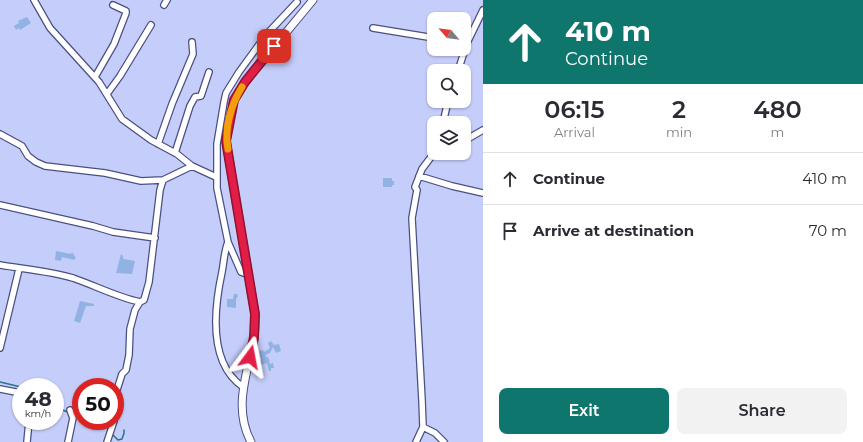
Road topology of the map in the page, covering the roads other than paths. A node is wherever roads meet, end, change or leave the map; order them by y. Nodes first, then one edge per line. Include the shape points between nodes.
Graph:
1 (34, 0) edge
2 (313, 0) edge
3 (296, 1) edge
4 (113, 5) dead end
5 (304, 11) junction
6 (483, 13) edge
7 (151, 25) dead end
8 (372, 28) dead end
9 (471, 32) edge
10 (427, 37) edge
11 (192, 42) dead end
12 (209, 72) dead end
13 (95, 78) junction
14 (106, 94) junction
15 (483, 130) edge
16 (0, 134) edge
17 (471, 137) edge
18 (158, 144) junction
19 (175, 153) junction
20 (429, 160) edge
21 (192, 166) junction
22 (419, 176) junction
23 (216, 177) junction
24 (163, 180) junction
25 (483, 193) edge
26 (0, 205) edge
27 (155, 238) junction
28 (228, 242) junction
29 (0, 265) edge
30 (19, 269) junction
31 (249, 275) junction
32 (140, 302) junction
33 (0, 348) edge
34 (121, 378) edge
35 (243, 387) junction
36 (0, 388) edge
37 (12, 391) edge
38 (70, 410) dead end
39 (423, 427) junction
40 (29, 430) edge
41 (111, 430) edge
42 (27, 442) edge
43 (68, 442) edge
44 (107, 442) edge
45 (251, 442) edge
46 (416, 442) edge
47 (444, 442) edge

1 - 13 street via 50,28
2 - 5 main road
3 - 5 street
3 - 23 street via 266,34 226,93 217,144
4 - 13 street via 126,11 126,17
5 - 31 main road via 245,82 234,100 226,141
6 - 9 street
7 - 14 street
8 - 10 street
11 - 18 street via 193,54
12 - 19 street via 201,96 195,97 190,106
13 - 14 street
14 - 18 street via 122,120
15 - 17 street
16 - 24 street via 22,146 28,156 45,166 105,173 142,181
18 - 19 street
19 - 21 street
20 - 22 street
21 - 23 street
21 - 24 street
22 - 25 street
22 - 39 street via 415,187 417,190 412,218
23 - 28 street
24 - 27 street
26 - 27 street via 113,232
27 - 32 street via 150,282 144,300
28 - 31 street via 241,272
28 - 35 street via 215,333 228,373
29 - 30 street
30 - 32 street via 75,279
30 - 33 street
31 - 35 main road via 255,314 254,337
32 - 34 street via 130,329 126,370
35 - 45 main road via 243,417
36 - 37 street
38 - 43 street via 73,418
39 - 46 street
39 - 47 street via 434,432
40 - 42 street
41 - 44 street

